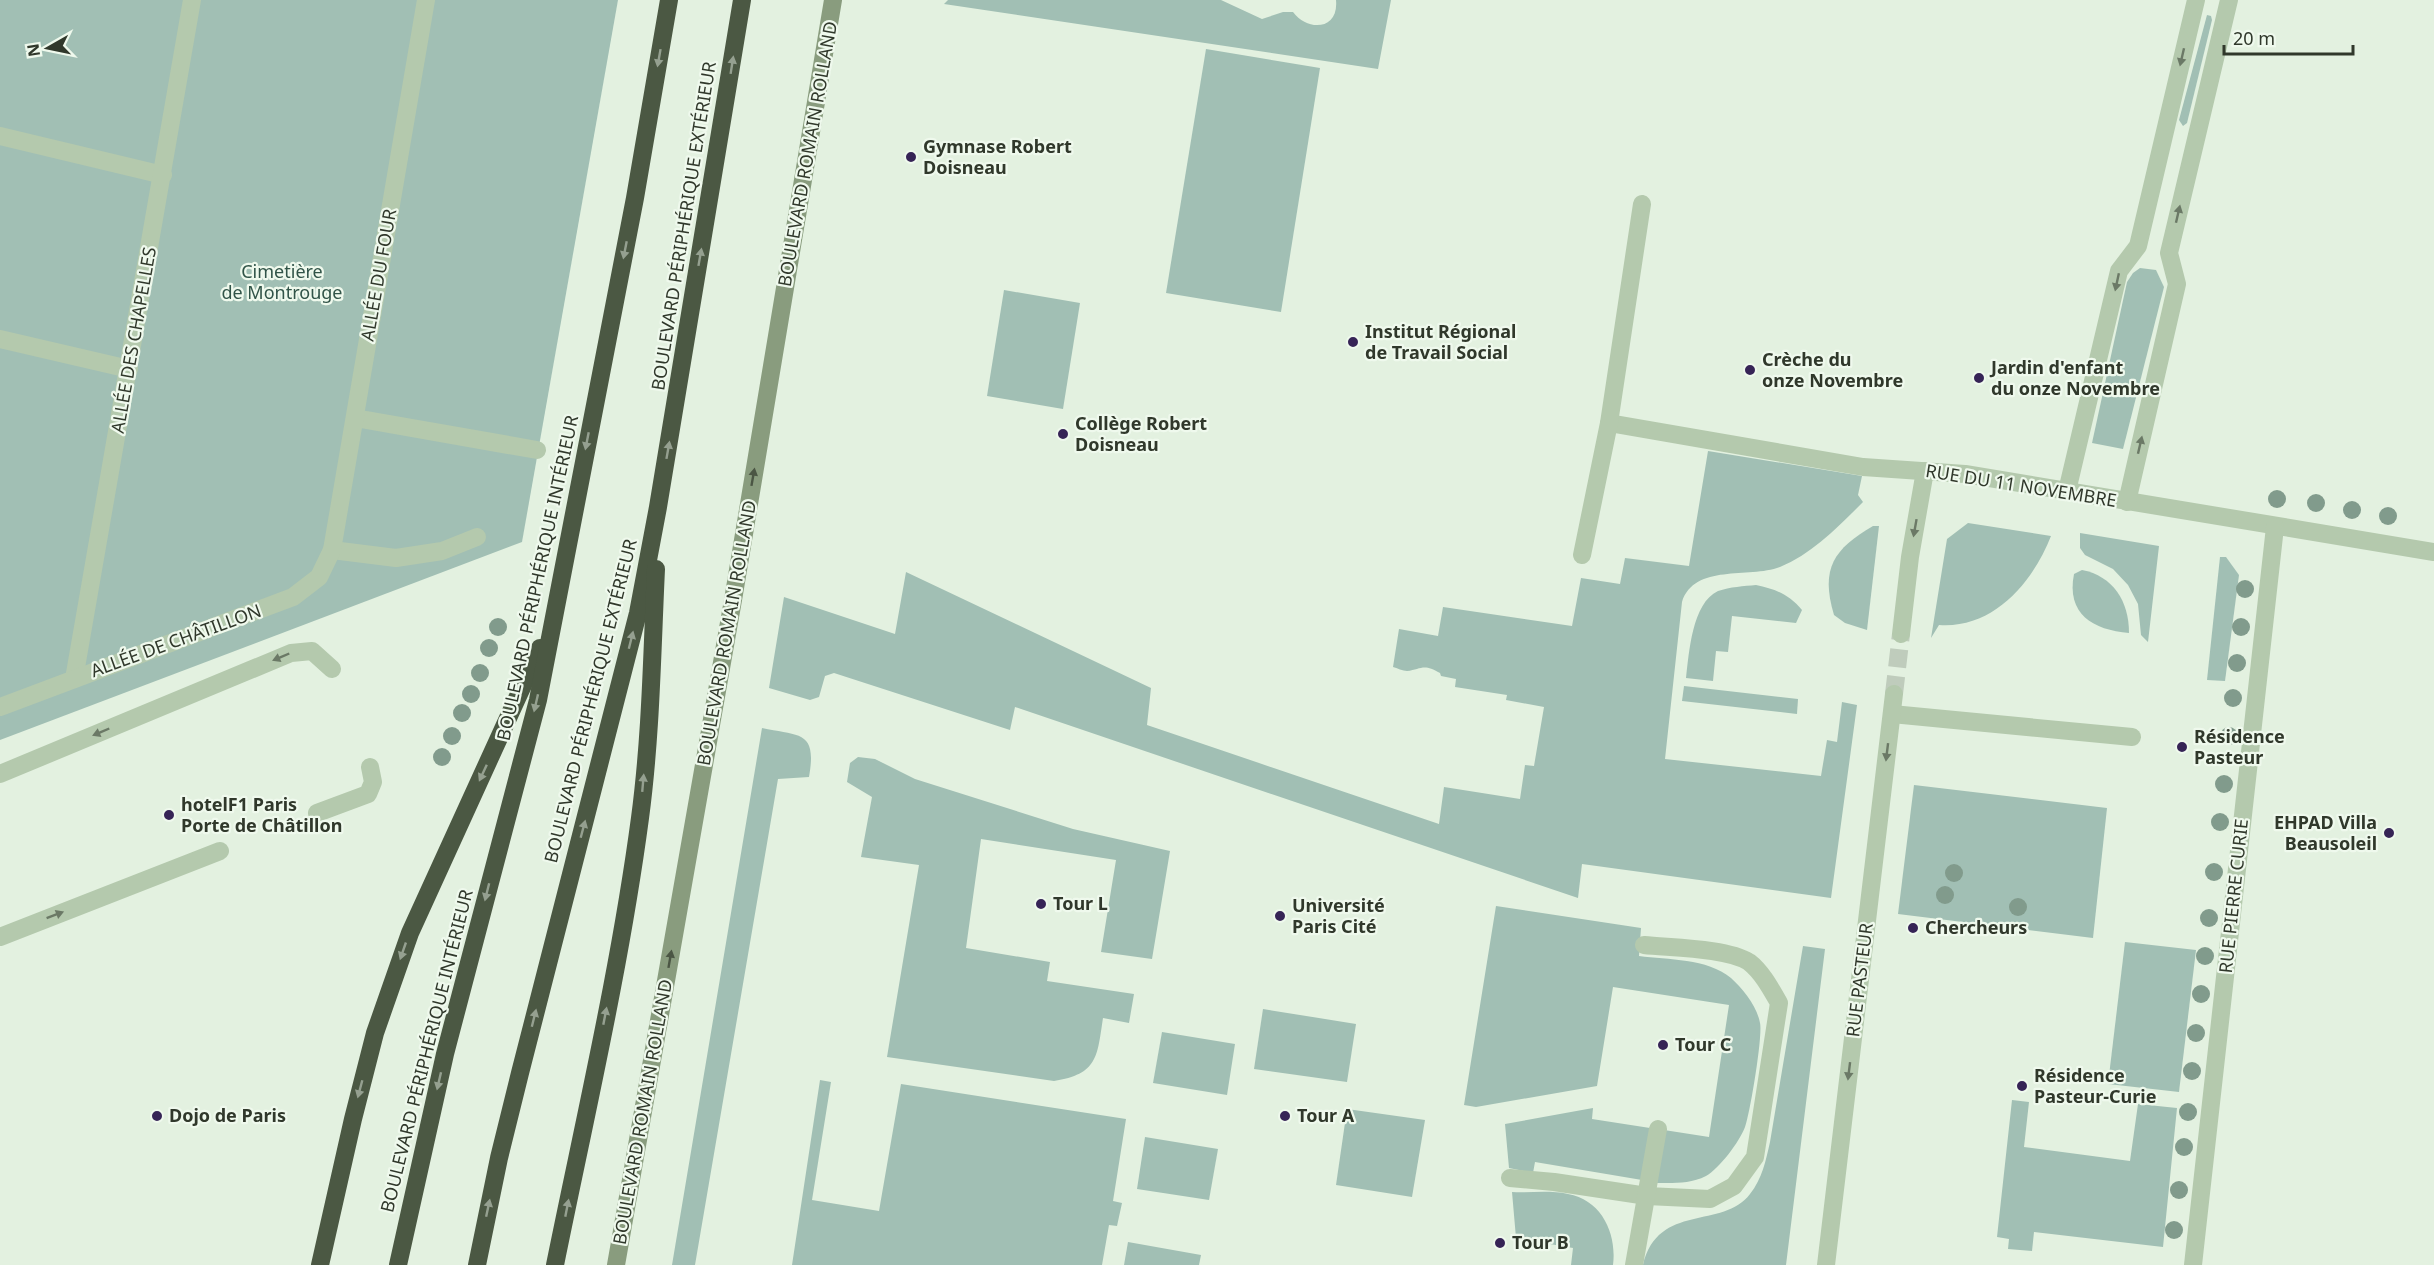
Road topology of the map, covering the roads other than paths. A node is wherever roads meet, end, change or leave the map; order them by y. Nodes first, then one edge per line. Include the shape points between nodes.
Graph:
1 (192, 0) edge
2 (426, 0) edge
3 (669, 0) edge
4 (742, 0) edge
5 (833, 0) edge
6 (2196, 0) edge
7 (2229, 0) edge
8 (0, 136) edge
9 (163, 175) junction
10 (1642, 204) dead end
11 (2138, 246) junction
12 (2169, 253) junction
13 (0, 339) edge
14 (129, 369) junction
15 (355, 418) junction
16 (1609, 423) junction
17 (537, 450) dead end
18 (1925, 471) junction
19 (2067, 491) junction
20 (2127, 502) junction
21 (658, 507) junction
22 (2275, 527) junction
23 (477, 537) dead end
24 (332, 550) junction
25 (2434, 552) edge
26 (1582, 555) dead end
27 (551, 625) junction
28 (1901, 634) tunnel mouth
29 (332, 669) dead end
30 (74, 679) junction
31 (1894, 694) tunnel mouth
32 (0, 706) edge
33 (1892, 714) junction
34 (2132, 737) dead end
35 (369, 767) dead end
36 (0, 774) edge
37 (317, 813) dead end
38 (220, 851) dead end
39 (0, 936) edge
40 (1644, 945) dead end
41 (1658, 1129) dead end
42 (1510, 1178) dead end
43 (1647, 1196) junction
44 (320, 1265) edge
45 (398, 1265) edge
46 (477, 1265) edge
47 (555, 1265) edge
48 (616, 1265) edge
49 (1634, 1265) edge
50 (1826, 1265) edge
51 (2193, 1265) edge

1 - 9 street, ALLÉE DES CHAPELLES
2 - 15 street, ALLÉE DU FOUR
3 -> 27 highway, BOULEVARD PÉRIPHÉRIQUE INTÉRIEUR via 635,198
21 -> 4 highway, BOULEVARD PÉRIPHÉRIQUE EXTÉRIEUR
48 -> 5 street, BOULEVARD ROMAIN ROLLAND
6 -> 11 street
12 -> 7 street
8 - 9 street
9 - 14 street, ALLÉE DES CHAPELLES
10 - 16 street
11 - 12 street
11 -> 19 street via 2119,271
20 -> 12 street via 2177,284
13 - 14 street
14 - 30 street, ALLÉE DES CHAPELLES
15 - 17 street
15 - 24 street, ALLÉE DU FOUR
16 - 18 street, RUE DU 11 NOVEMBRE via 1863,467
16 - 26 street
18 - 19 street, RUE DU 11 NOVEMBRE
18 -> 28 street
19 - 20 street, RUE DU 11 NOVEMBRE
20 - 22 street, RUE DU 11 NOVEMBRE
46 -> 21 highway, BOULEVARD PÉRIPHÉRIQUE EXTÉRIEUR via 514,1094 638,613
47 -> 21 highway via 640,818 649,722
22 - 25 street, RUE DU 11 NOVEMBRE
22 - 51 street, RUE PIERRE CURIE
23 - 24 street via 442,551 396,558
24 - 30 street, ALLÉE DE CHÂTILLON via 319,577 293,597
27 -> 44 highway via 410,933 375,1033
27 -> 45 highway, BOULEVARD PÉRIPHÉRIQUE INTÉRIEUR via 538,700 445,1054
29 -> 36 street via 312,651 291,653
30 - 32 street, ALLÉE DE CHÂTILLON
31 - 33 street, RUE PASTEUR
33 - 34 street
33 -> 50 street, RUE PASTEUR
35 - 37 street via 373,782 368,794
39 -> 38 street
40 - 43 street via 1724,953 1748,962 1767,981 1779,1003 1755,1157 1734,1186 1710,1199
41 - 43 street
42 - 43 street
43 - 49 street

